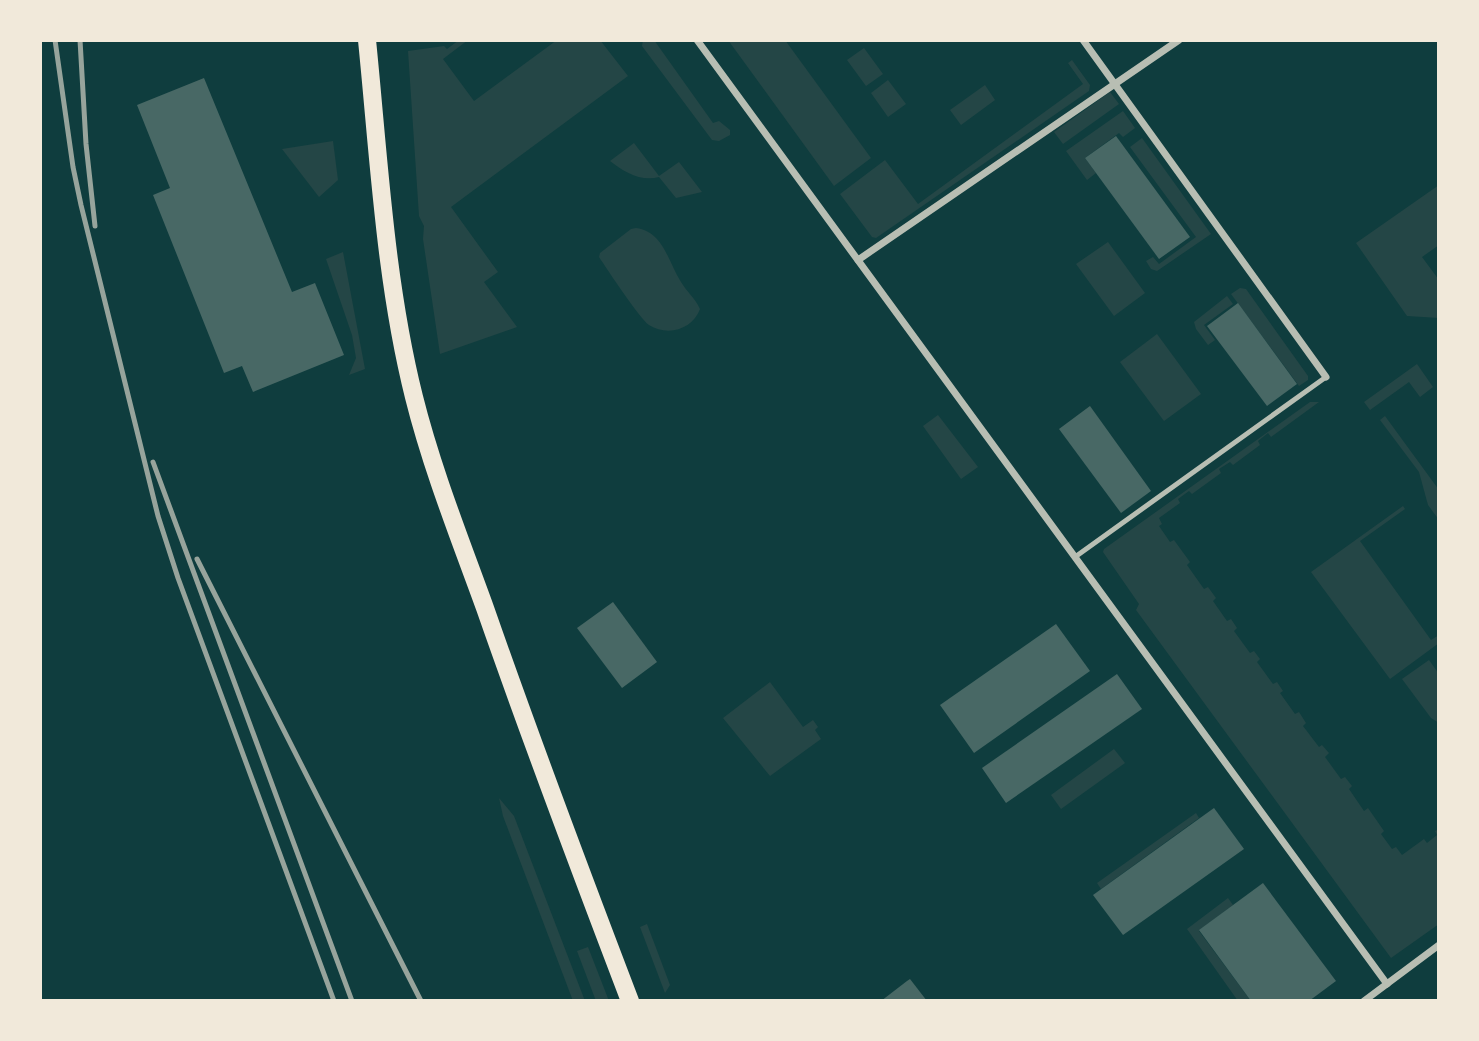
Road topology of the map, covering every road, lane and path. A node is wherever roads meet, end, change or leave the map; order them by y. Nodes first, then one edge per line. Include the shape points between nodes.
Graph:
1 (367, 40) edge
2 (697, 40) edge
3 (1083, 40) edge
4 (1179, 40) edge
5 (1115, 84) junction
6 (858, 260) junction
7 (1326, 377) joint
8 (1075, 557) junction
9 (1439, 945) edge
10 (1387, 984) junction
11 (630, 1001) edge
12 (1364, 1001) edge

1 - 11 main road via 388,243 414,398 541,766
2 - 6 street
3 - 5 street
4 - 5 street
5 - 6 street
5 - 7 street
6 - 8 street
7 - 8 lane
8 - 10 street
9 - 10 street
10 - 12 street

